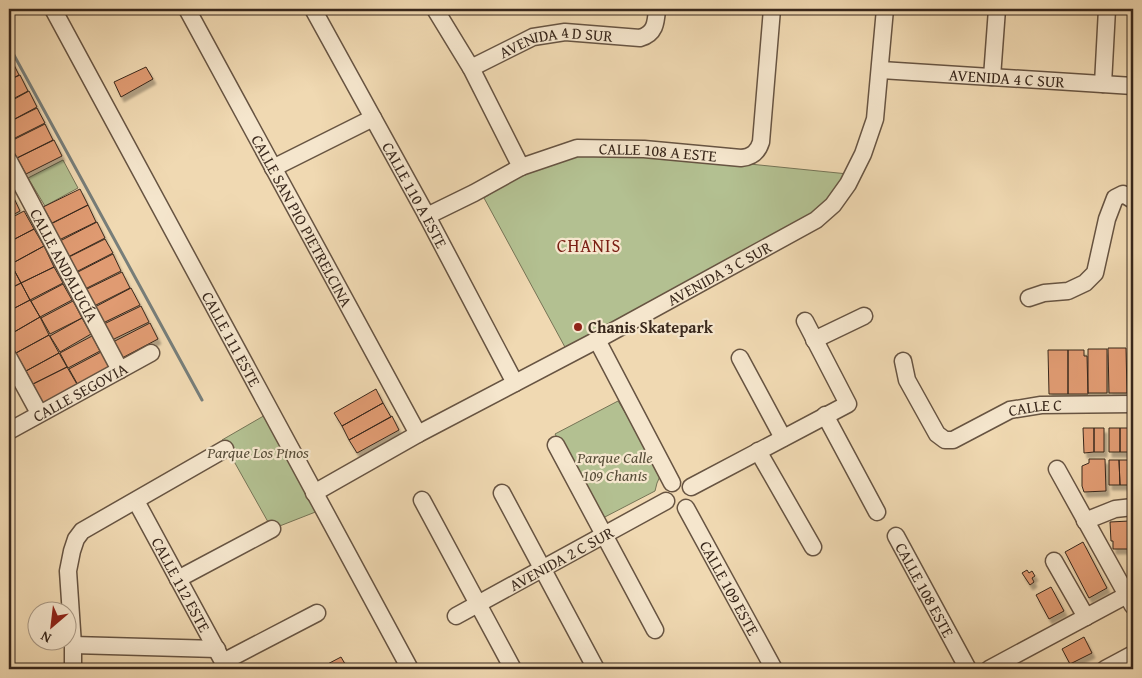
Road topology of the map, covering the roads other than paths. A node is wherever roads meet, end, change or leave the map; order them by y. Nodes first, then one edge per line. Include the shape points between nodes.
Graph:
1 (52, 9) edge
2 (186, 9) edge
3 (313, 9) edge
4 (435, 9) edge
5 (657, 9) edge
6 (772, 9) edge
7 (885, 9) edge
8 (996, 9) edge
9 (1107, 9) edge
10 (471, 68) junction
11 (881, 70) junction
12 (992, 77) junction
13 (1103, 84) junction
14 (1133, 86) edge
15 (373, 118) junction
16 (9, 161) edge
17 (521, 167) junction
18 (273, 168) junction
19 (1133, 200) edge
20 (427, 216) junction
21 (1029, 298) dead end
22 (864, 316) dead end
23 (805, 321) dead end
24 (597, 340) junction
25 (814, 340) junction
26 (151, 353) dead end
27 (9, 358) edge
28 (740, 358) dead end
29 (903, 362) dead end
30 (120, 370) junction
31 (515, 383) junction
32 (1133, 404) edge
33 (39, 413) junction
34 (825, 415) junction
35 (9, 431) edge
36 (418, 434) junction
37 (783, 438) junction
38 (556, 445) dead end
39 (225, 449) dead end
40 (758, 451) junction
41 (1056, 469) dead end
42 (672, 483) junction
43 (690, 487) junction
44 (314, 493) junction
45 (502, 493) dead end
46 (422, 500) dead end
47 (136, 501) junction
48 (666, 501) junction
49 (686, 508) junction
50 (1133, 508) edge
51 (877, 512) dead end
52 (1085, 521) junction
53 (272, 529) dead end
54 (604, 535) junction
55 (896, 536) dead end
56 (813, 547) dead end
57 (1054, 561) dead end
58 (543, 569) junction
59 (178, 579) junction
60 (70, 600) edge
61 (1130, 601) edge
62 (478, 604) junction
63 (317, 613) dead end
64 (456, 616) dead end
65 (1086, 617) junction
66 (655, 630) dead end
67 (78, 646) edge
68 (73, 650) edge
69 (1133, 654) edge
70 (222, 660) edge
71 (595, 667) dead end
72 (73, 668) dead end
73 (410, 669) edge
74 (513, 669) edge
75 (774, 669) edge
76 (968, 669) edge
77 (989, 669) edge
78 (1105, 669) edge

1 - 44 street, CALLE 111 ESTE
2 - 18 street, CALLE SAN PIO PIETRELCINA
3 - 15 street, CALLE 110 A ESTE
4 - 10 street
5 - 10 street, AVENIDA 4 D SUR via 654,29 640,38 565,32 533,37
6 - 17 street, CALLE 108 A ESTE via 761,142 752,156 576,148
7 - 11 street, AVENIDA 3 C SUR
8 - 12 street
9 - 13 street
10 - 17 street
11 - 12 street, AVENIDA 4 C SUR
11 - 24 street, AVENIDA 3 C SUR via 875,119 864,154 833,205 816,220
12 - 13 street, AVENIDA 4 C SUR
13 - 14 street, AVENIDA 4 C SUR
15 - 18 street
15 - 20 street, CALLE 110 A ESTE
16 - 30 street, CALLE ANDALUCÍA
17 - 20 street, CALLE 108 A ESTE
18 - 36 street, CALLE SAN PIO PIETRELCINA
19 - 21 street via 1122,194 1115,198 1094,273 1085,283 1068,291
20 - 31 street, CALLE 110 A ESTE
22 - 25 street
23 - 25 street
24 - 31 street, AVENIDA 3 C SUR
24 - 42 street
25 - 34 street via 848,404
26 - 30 street, CALLE SEGOVIA
27 - 33 street
28 - 37 street
29 - 32 street, CALLE C via 907,380 937,434 945,440 953,440 1010,410 1041,405
30 - 33 street, CALLE SEGOVIA
31 - 36 street, AVENIDA 3 C SUR
33 - 35 street, CALLE SEGOVIA
34 - 37 street
34 - 51 street
36 - 44 street, AVENIDA 3 C SUR
37 - 40 street
38 - 54 street
39 - 47 street
40 - 43 street
40 - 56 street
41 - 52 street
42 - 43 street via 684,482
42 - 48 street via 666,491
43 - 49 street via 693,496
44 - 73 street, CALLE 111 ESTE
45 - 58 street
46 - 62 street
47 - 59 street, CALLE 112 ESTE
47 - 60 street via 82,532 76,539 68,571
48 - 49 street via 677,509
48 - 54 street, AVENIDA 2 C SUR
49 - 75 street, CALLE 109 ESTE
50 - 52 street via 1115,509
52 - 61 street
53 - 59 street
54 - 58 street, AVENIDA 2 C SUR
54 - 66 street
55 - 76 street, CALLE 108 ESTE
57 - 65 street
58 - 62 street, AVENIDA 2 C SUR
58 - 71 street
59 - 70 street, CALLE 112 ESTE
61 - 65 street
62 - 64 street, AVENIDA 2 C SUR
62 - 74 street
63 - 70 street
65 - 77 street
67 - 70 street
68 - 72 street
69 - 78 street

